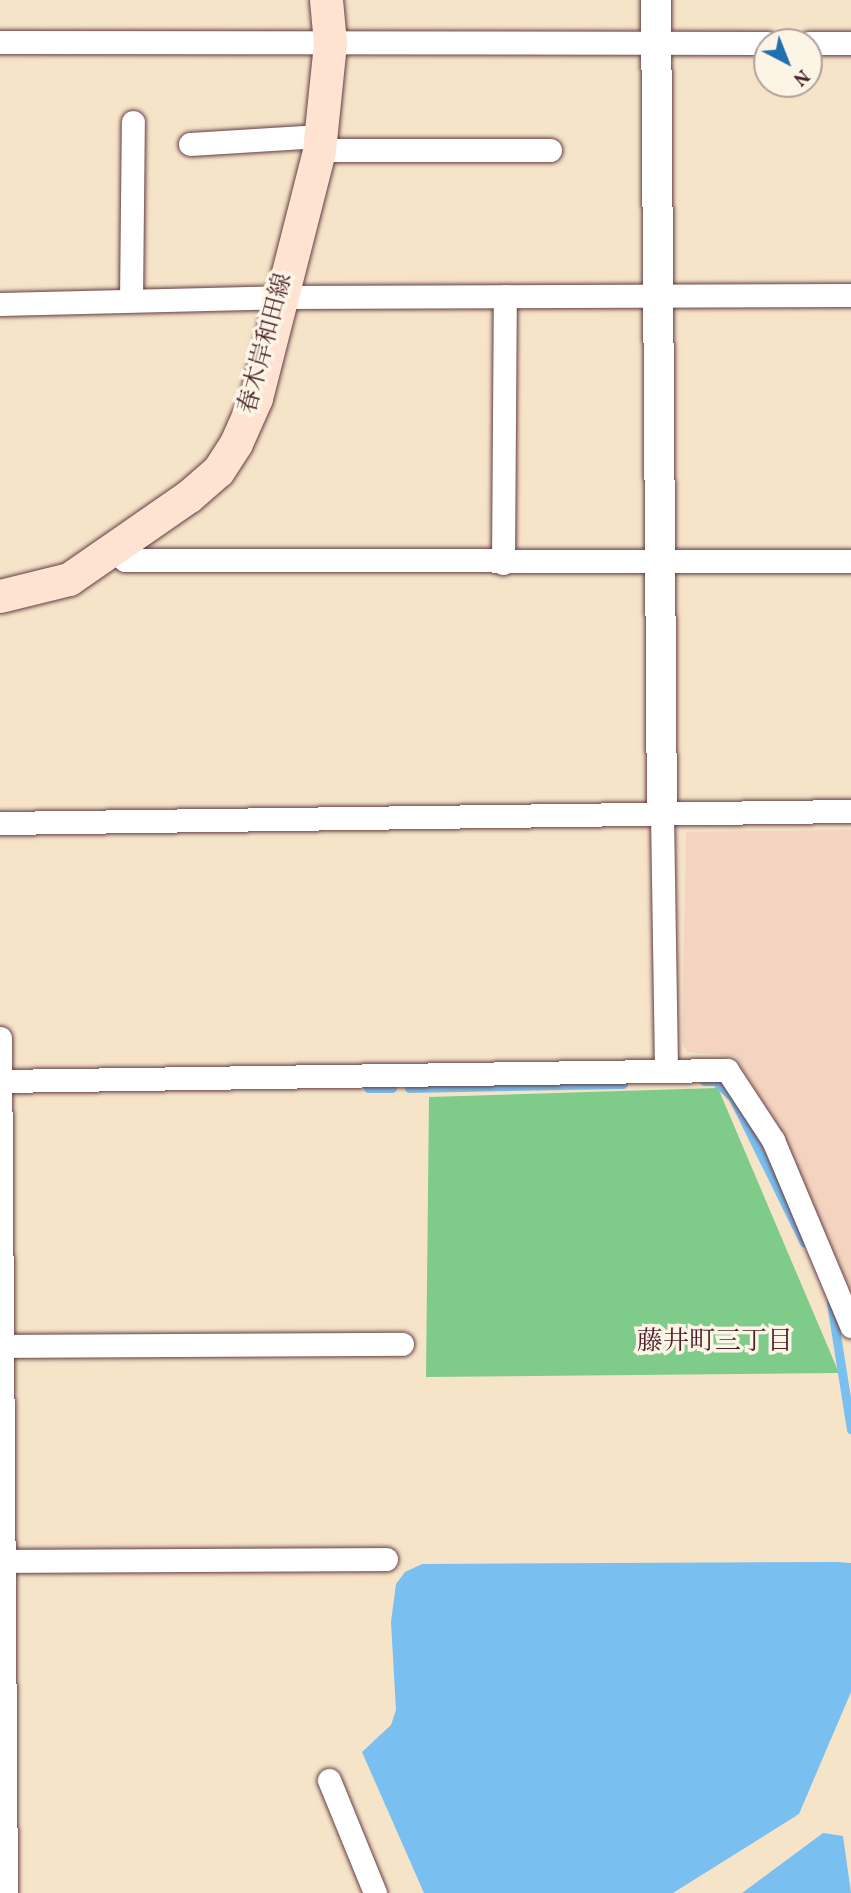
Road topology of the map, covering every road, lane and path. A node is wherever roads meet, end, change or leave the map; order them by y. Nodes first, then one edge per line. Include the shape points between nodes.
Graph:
1 (326, 0) edge
2 (656, 0) edge
3 (0, 42) edge
4 (330, 43) junction
5 (753, 43) edge
6 (823, 43) edge
7 (851, 43) edge
8 (656, 44) junction
9 (133, 122) dead end
10 (320, 143) junction
11 (190, 144) dead end
12 (550, 150) dead end
13 (851, 295) edge
14 (0, 296) edge
15 (505, 296) junction
16 (659, 296) junction
17 (280, 297) junction
18 (131, 300) junction
19 (0, 304) edge
20 (0, 311) edge
21 (113, 550) junction
22 (851, 561) edge
23 (661, 562) junction
24 (503, 563) junction
25 (0, 596) edge
26 (851, 811) edge
27 (662, 814) junction
28 (0, 823) edge
29 (0, 1038) edge
30 (666, 1070) junction
31 (0, 1080) edge
32 (851, 1326) edge
33 (402, 1344) dead end
34 (2, 1346) edge
35 (386, 1559) dead end
36 (3, 1561) edge
37 (329, 1780) dead end
38 (6, 1893) edge
39 (375, 1893) edge

1 - 4 main road, 春木岸和田線
2 - 8 street
3 - 4 street
4 - 8 street
4 - 10 main road, 春木岸和田線
5 - 8 street
6 - 7 street
8 - 16 street
9 - 18 street
10 - 11 street
10 - 12 street
10 - 17 main road, 春木岸和田線
13 - 16 street
14 - 19 street
15 - 16 street
15 - 17 street
15 - 24 street
16 - 23 street
17 - 18 street
17 - 21 main road, 春木岸和田線 via 256,398 218,471
18 - 19 street
19 - 20 street
21 - 24 street via 125,560
21 - 25 main road, 春木岸和田線 via 69,579
22 - 23 street
23 - 24 street
23 - 27 street
26 - 27 street
27 - 28 street
27 - 30 street
29 - 31 street
30 - 31 street
30 - 32 street via 727,1070 774,1140
31 - 34 street
33 - 34 street
34 - 36 street
35 - 36 street
36 - 38 street
37 - 39 street

